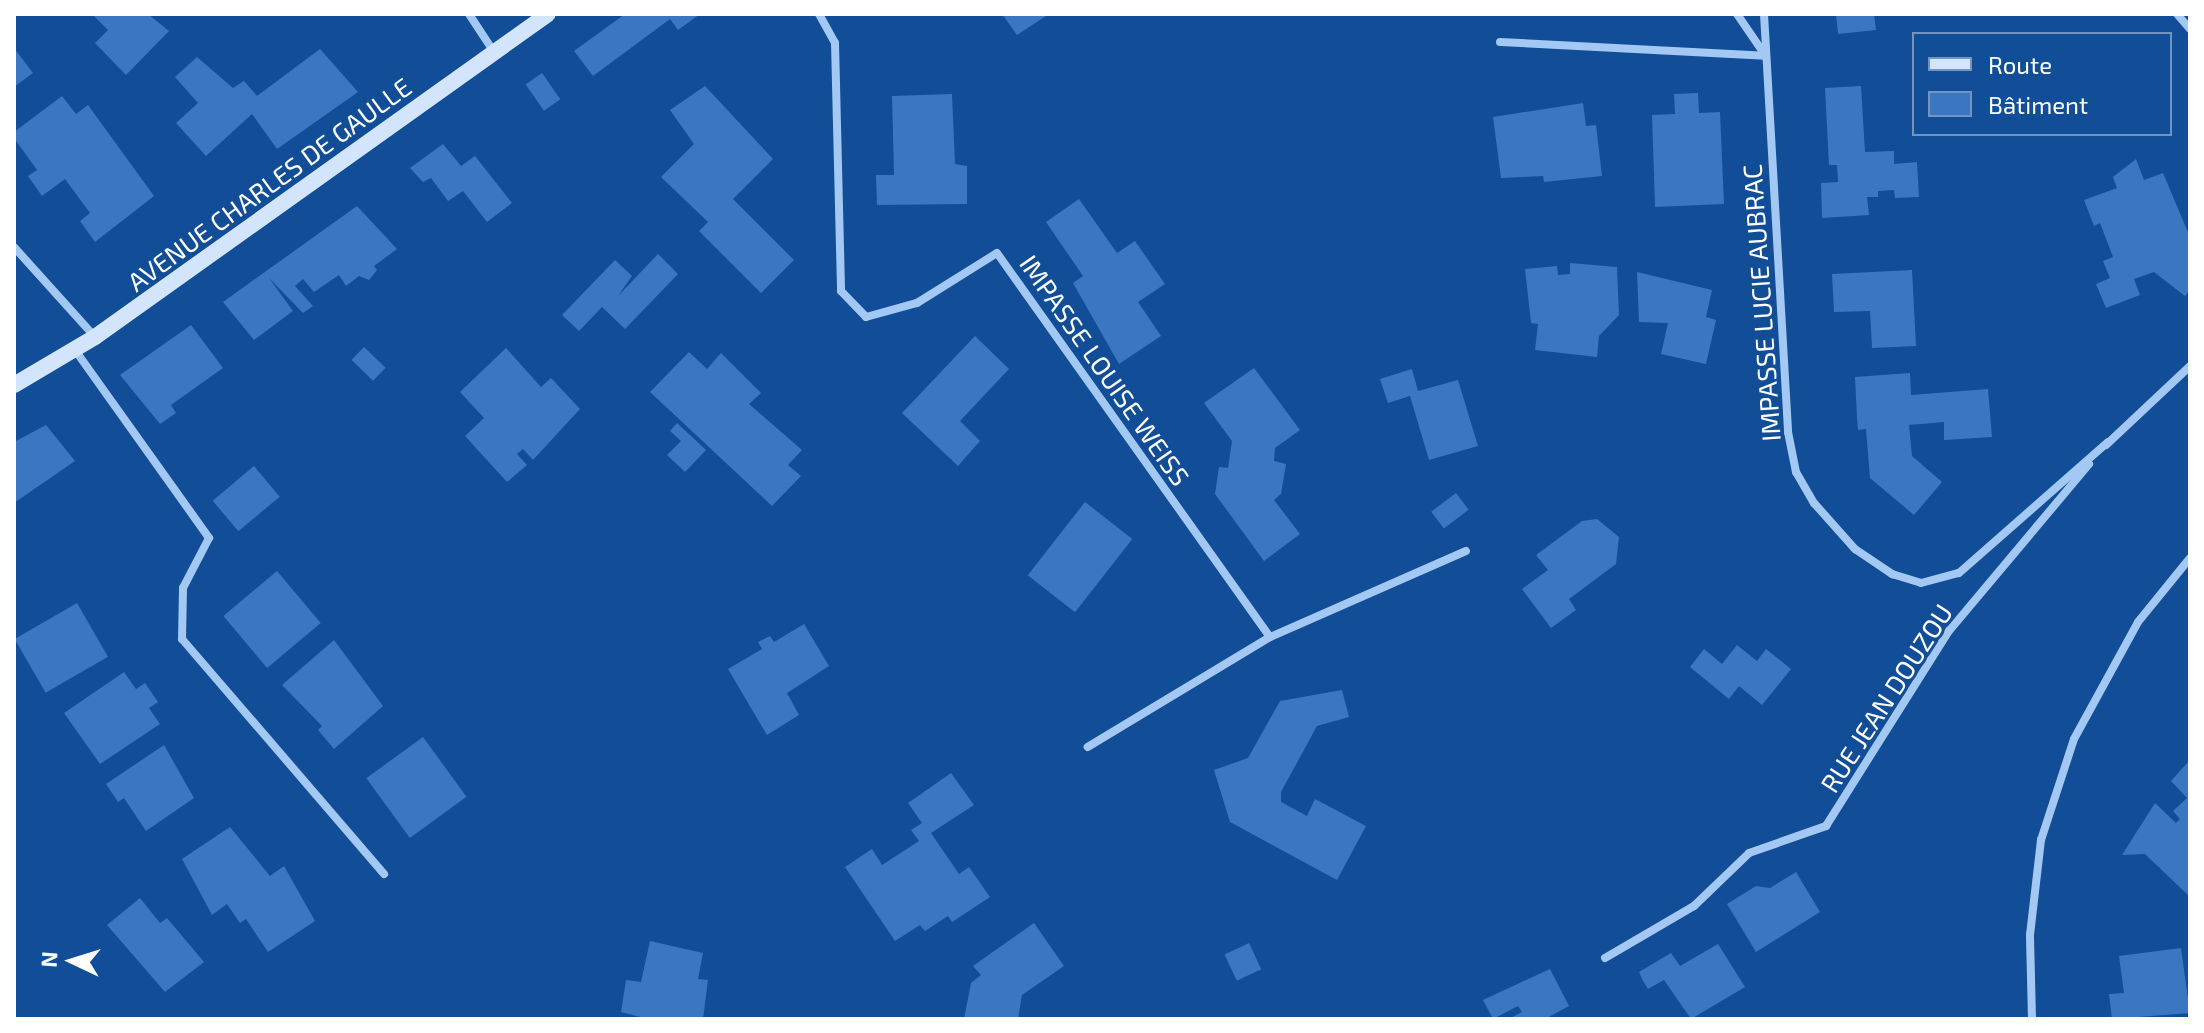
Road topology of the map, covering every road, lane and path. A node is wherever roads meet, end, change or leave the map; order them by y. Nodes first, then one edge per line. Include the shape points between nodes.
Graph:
1 (469, 14) edge
2 (548, 14) edge
3 (819, 14) edge
4 (1737, 14) edge
5 (1764, 14) edge
6 (2177, 14) edge
7 (2190, 29) edge
8 (1500, 42) dead end
9 (494, 52) junction
10 (1765, 56) junction
11 (14, 247) edge
12 (95, 337) junction
13 (75, 350) junction
14 (2190, 366) edge
15 (14, 385) edge
16 (2108, 442) junction
17 (1466, 551) dead end
18 (2190, 558) edge
19 (1270, 637) junction
20 (1088, 747) dead end
21 (384, 874) dead end
22 (1605, 958) dead end
23 (2032, 1019) edge

1 - 9 street
2 - 9 main road, AVENUE CHARLES DE GAULLE
3 - 19 street, IMPASSE LOUISE WEISS via 835,43 841,291 866,317 917,303 997,253
4 - 10 street
5 - 10 street, IMPASSE LUCIE AUBRAC
6 - 7 street
8 - 10 street
9 - 12 main road, AVENUE CHARLES DE GAULLE
10 - 16 street, IMPASSE LUCIE AUBRAC via 1788,432 1796,472 1814,503 1855,549 1892,574 1921,583 1959,573
11 - 12 street
12 - 13 main road, AVENUE CHARLES DE GAULLE
13 - 15 main road, AVENUE CHARLES DE GAULLE
13 - 21 street via 209,538 183,588 182,639
14 - 16 street, RUE JEAN DOUZOU
16 - 22 street, RUE JEAN DOUZOU via 1949,631 1826,826 1749,853 1694,906
17 - 19 street
18 - 23 street via 2138,622 2074,739 2041,840 2030,935
19 - 20 street

